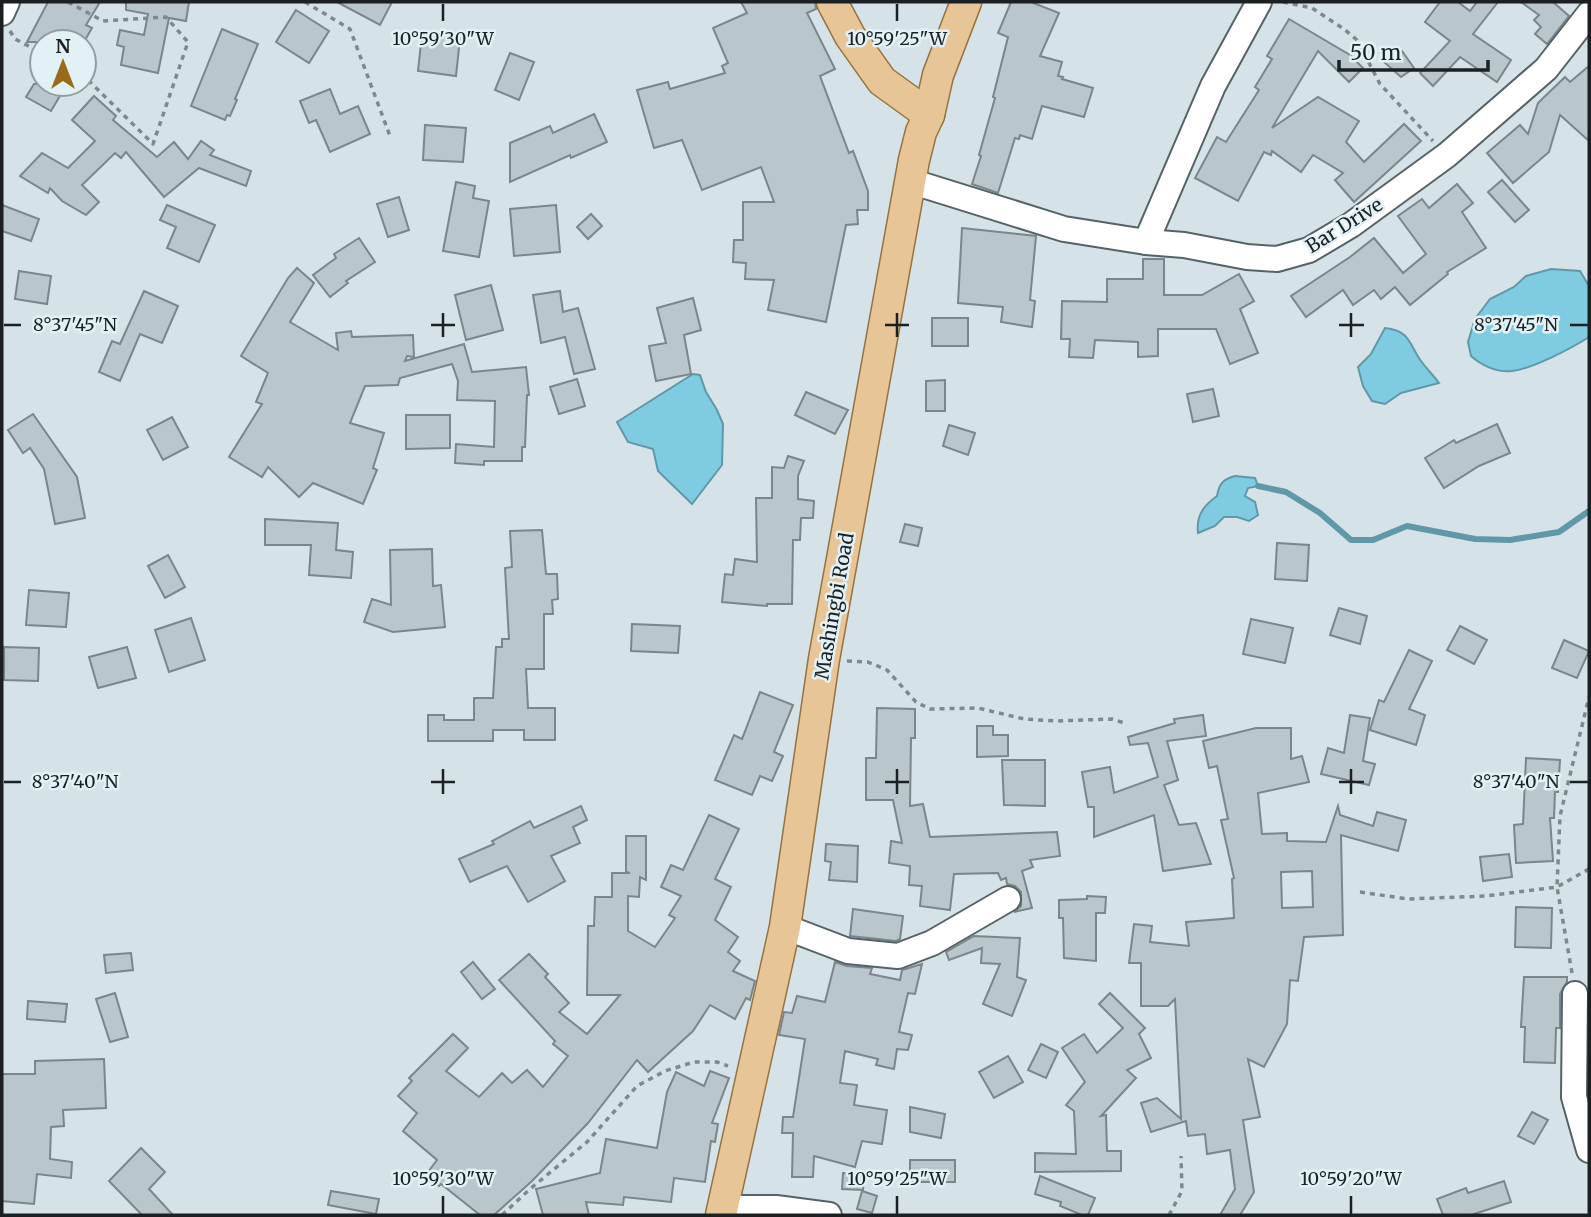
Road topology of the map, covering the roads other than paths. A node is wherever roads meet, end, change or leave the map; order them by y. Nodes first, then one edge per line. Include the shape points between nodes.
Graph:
1 (7, 2) edge
2 (832, 2) edge
3 (965, 2) edge
4 (1259, 2) edge
5 (1589, 14) edge
6 (5, 21) edge
7 (929, 115) junction
8 (910, 181) junction
9 (1146, 242) junction
10 (1008, 899) dead end
11 (785, 927) junction
12 (1575, 994) road end
13 (1589, 1150) edge
14 (721, 1211) edge
15 (829, 1215) edge

1 - 6 street
2 - 7 main road via 882,80
3 - 7 main road, Mashingbi Road via 938,75
4 - 9 street via 1213,86
5 - 9 street, Bar Drive via 1546,69 1447,155 1309,250 1278,259
7 - 8 main road, Mashingbi Road
8 - 9 street, Bar Drive via 1064,229
8 - 11 main road, Mashingbi Road via 824,659
10 - 11 street via 898,957 848,951
11 - 14 main road, Mashingbi Road
12 - 13 street via 1574,1097
14 - 15 street via 776,1208

